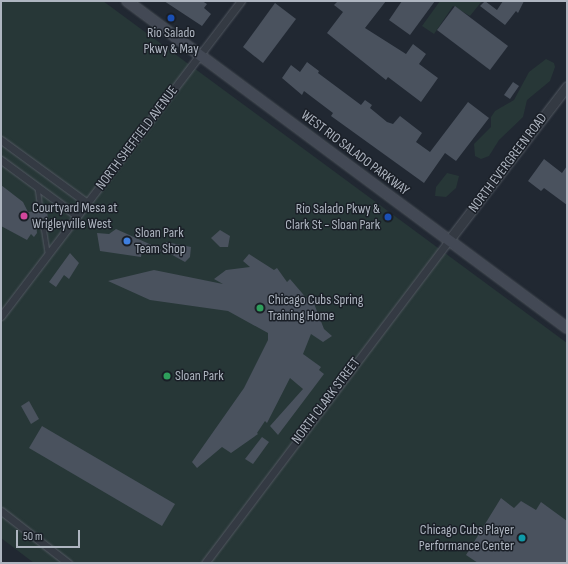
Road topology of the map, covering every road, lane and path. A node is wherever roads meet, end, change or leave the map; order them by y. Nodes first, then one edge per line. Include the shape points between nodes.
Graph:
1 (127, 1) edge
2 (238, 2) edge
3 (200, 54) junction
4 (567, 86) edge
5 (1, 140) edge
6 (1, 160) edge
7 (37, 187) junction
8 (87, 203) junction
9 (41, 210) dead end
10 (77, 216) junction
11 (43, 221) dead end
12 (449, 240) junction
13 (48, 254) junction
14 (1, 316) edge
15 (567, 328) edge
16 (1, 511) edge
17 (68, 563) edge
18 (205, 563) edge

1 - 3 main road, WEST RIO SALADO PARKWAY
2 - 3 street, NORTH SHEFFIELD AVENUE
3 - 8 street, NORTH SHEFFIELD AVENUE
3 - 12 main road, WEST RIO SALADO PARKWAY
4 - 12 street, NORTH EVERGREEN ROAD
5 - 8 street
6 - 7 street
7 - 9 lane
7 - 10 street
8 - 10 street, NORTH SHEFFIELD AVENUE
10 - 13 street, NORTH SHEFFIELD AVENUE
11 - 13 lane
12 - 15 main road, WEST RIO SALADO PARKWAY
12 - 18 street, NORTH CLARK STREET
13 - 14 street, NORTH SHEFFIELD AVENUE
16 - 17 street

